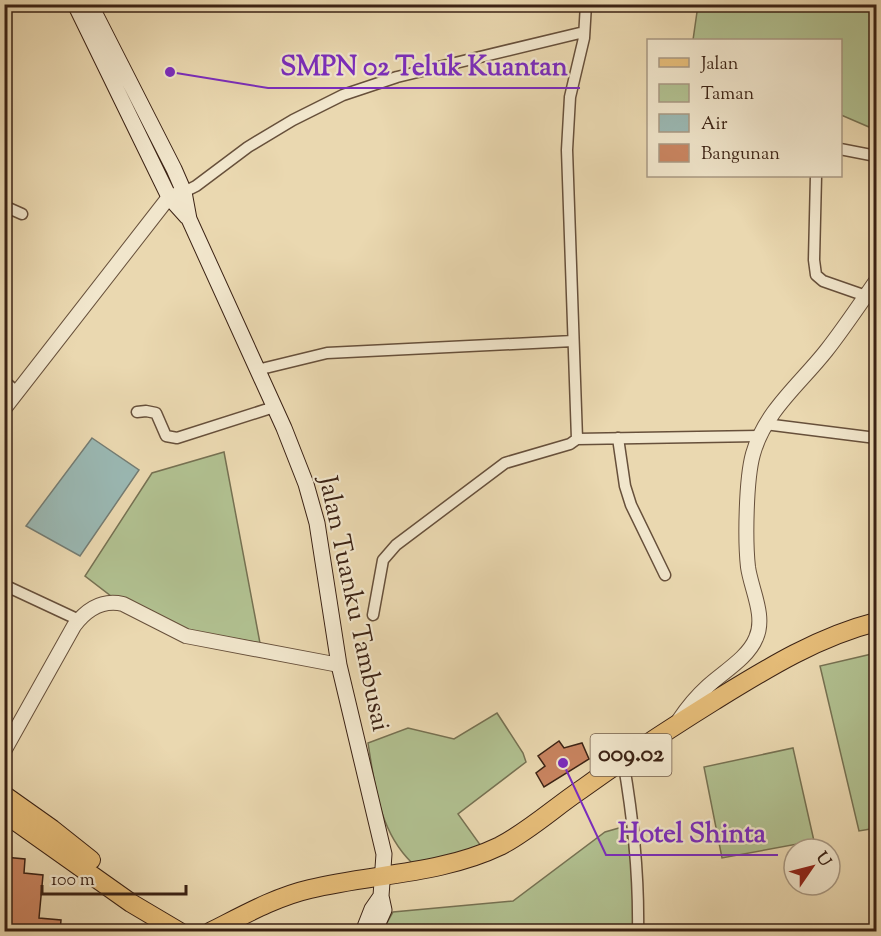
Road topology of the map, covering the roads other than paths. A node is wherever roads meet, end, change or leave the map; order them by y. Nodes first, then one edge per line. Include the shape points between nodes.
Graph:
1 (75, 4) edge
2 (90, 4) edge
3 (586, 4) edge
4 (584, 32) junction
5 (842, 149) edge
6 (876, 156) edge
7 (816, 177) edge
8 (176, 195) junction
9 (4, 206) edge
10 (22, 213) dead end
11 (876, 281) edge
12 (866, 296) junction
13 (573, 341) junction
14 (257, 370) junction
15 (4, 381) edge
16 (18, 393) junction
17 (274, 406) junction
18 (4, 409) edge
19 (137, 412) dead end
20 (762, 430) junction
21 (618, 438) junction
22 (876, 438) edge
23 (577, 439) junction
24 (665, 576) dead end
25 (4, 585) edge
26 (373, 615) dead end
27 (79, 620) junction
28 (876, 622) edge
29 (339, 665) junction
30 (674, 726) junction
31 (4, 751) edge
32 (623, 760) junction
33 (4, 795) edge
34 (4, 813) edge
35 (383, 874) junction
36 (381, 896) junction
37 (164, 921) junction
38 (180, 932) edge
39 (210, 932) edge
40 (363, 932) edge
41 (374, 932) edge
42 (638, 932) edge

1 - 8 main road, Jalan Tuanku Tambusai
2 - 8 main road, Jalan Tuanku Tambusai
3 - 4 street
4 - 8 street via 397,77 344,95 293,120 196,186
4 - 13 street via 570,97 567,150
5 - 6 street
7 - 12 street via 816,275
8 - 14 main road, Jalan Tuanku Tambusai
8 - 16 street
9 - 10 street
11 - 12 street
12 - 20 street
13 - 14 street via 327,353
13 - 23 street
14 - 17 main road, Jalan Tuanku Tambusai
15 - 16 street
16 - 18 street
17 - 19 street via 177,438 166,436 156,413
17 - 29 main road, Jalan Tuanku Tambusai via 306,484 317,523
20 - 21 street
20 - 22 street
20 - 30 street via 749,483 747,541 759,629 756,640 707,687
21 - 23 street
21 - 24 street via 631,505
23 - 26 street via 505,463 396,545 383,560
25 - 27 street
27 - 29 street via 93,608 112,602 186,636
27 - 31 street
28 - 30 main road, 009.02 via 814,643
29 - 35 main road, Jalan Tuanku Tambusai via 384,854
30 - 32 main road, 009.02
32 - 35 main road, 009.02 via 501,845 466,859
32 - 42 street via 632,820
33 - 37 main road via 152,907
34 - 37 main road via 130,903
35 - 36 main road, Jalan Tuanku Tambusai
35 - 39 main road, 009.02 via 289,895
36 - 40 main road
36 - 41 main road, Jalan Tuanku Tambusai via 384,910
37 - 38 main road

